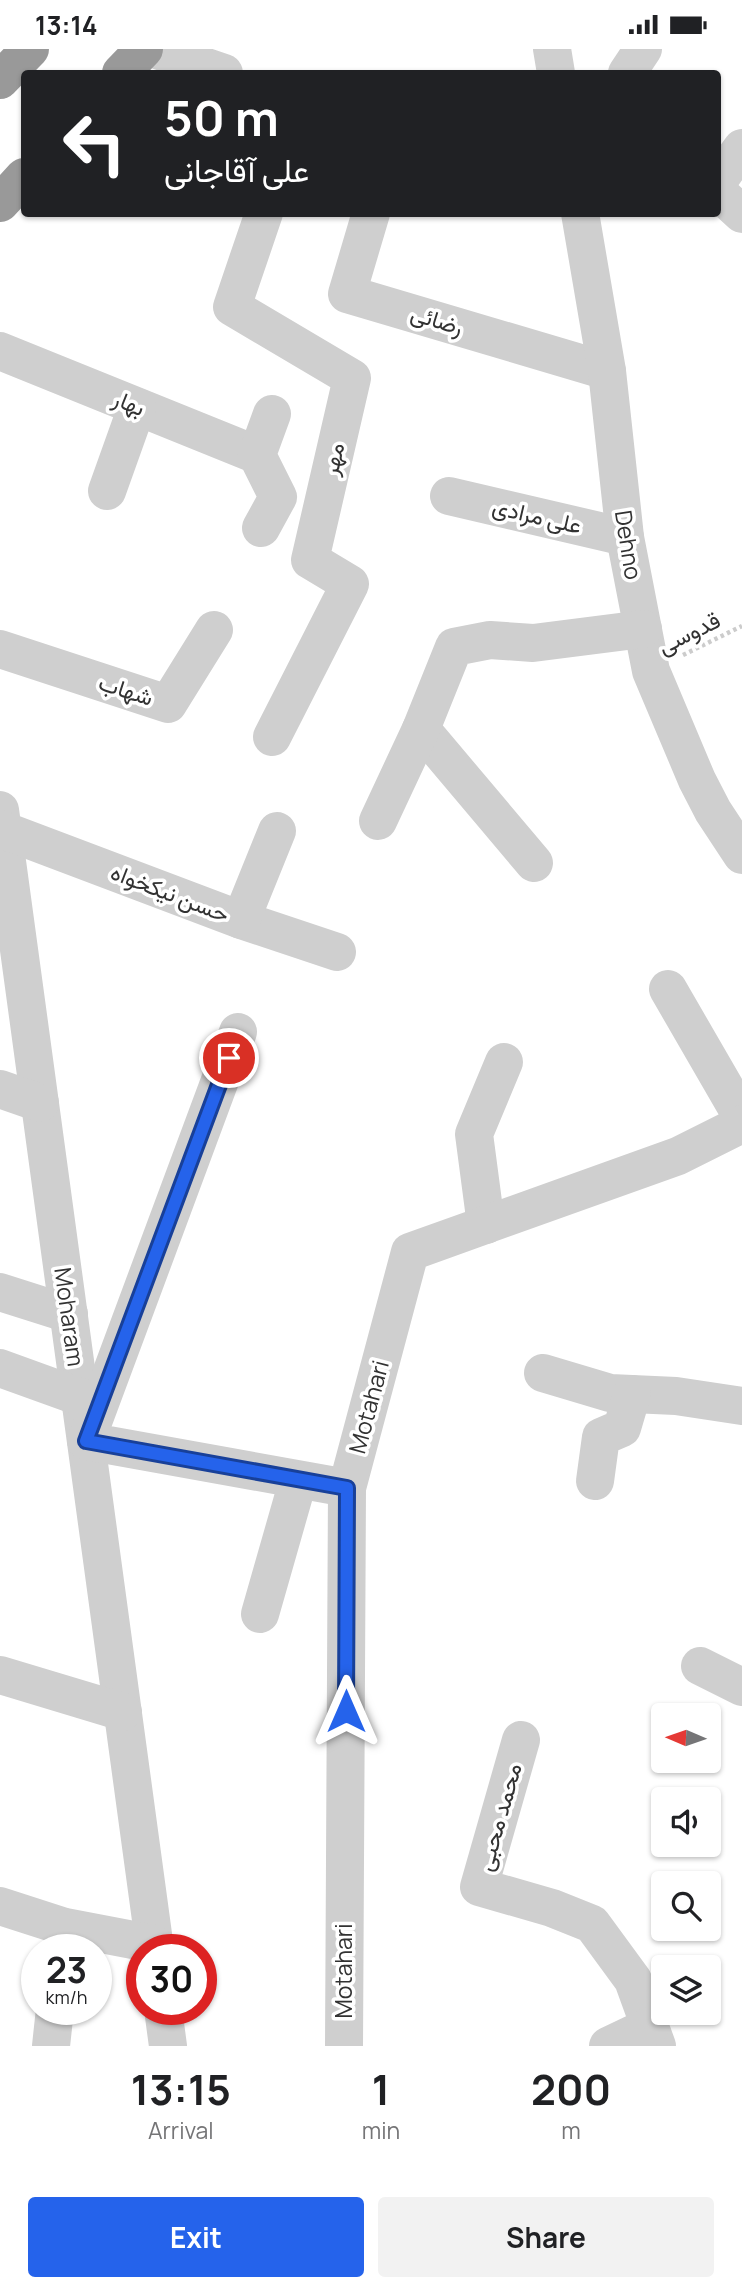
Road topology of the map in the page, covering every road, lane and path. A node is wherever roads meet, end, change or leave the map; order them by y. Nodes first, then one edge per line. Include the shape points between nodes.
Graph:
1 (30, 49) edge
2 (144, 49) edge
3 (154, 49) edge
4 (643, 49) edge
5 (124, 70) edge
6 (215, 70) edge
7 (628, 70) edge
8 (0, 80) edge
9 (742, 148) edge
10 (721, 177) edge
11 (21, 180) edge
12 (721, 195) edge
13 (0, 203) edge
14 (742, 214) edge
15 (263, 217) edge
16 (370, 217) edge
17 (581, 217) edge
18 (0, 351) edge
19 (607, 371) junction
20 (137, 407) junction
21 (272, 414) dead end
22 (257, 455) junction
23 (107, 491) dead end
24 (449, 496) dead end
25 (261, 528) dead end
26 (625, 537) junction
27 (742, 627) edge
28 (643, 629) junction
29 (214, 630) dead end
30 (0, 649) edge
31 (651, 671) junction
32 (421, 729) junction
33 (272, 737) dead end
34 (728, 802) edge
35 (379, 821) dead end
36 (1, 823) edge
37 (277, 831) dead end
38 (742, 855) edge
39 (534, 863) dead end
40 (241, 920) junction
41 (337, 952) dead end
42 (668, 989) dead end
43 (238, 1032) dead end
44 (504, 1062) dead end
45 (0, 1089) edge
46 (40, 1103) junction
47 (742, 1117) edge
48 (742, 1124) edge
49 (486, 1225) junction
50 (0, 1292) edge
51 (69, 1314) junction
52 (0, 1368) edge
53 (542, 1373) dead end
54 (632, 1394) junction
55 (80, 1397) junction
56 (742, 1406) edge
57 (86, 1441) junction
58 (298, 1481) junction
59 (595, 1481) dead end
60 (347, 1488) junction
61 (260, 1614) dead end
62 (701, 1666) dead end
63 (0, 1675) edge
64 (741, 1685) edge
65 (123, 1712) junction
66 (521, 1740) dead end
67 (0, 1906) edge
68 (55, 1934) edge
69 (153, 1934) edge
70 (53, 2025) edge
71 (165, 2025) edge
72 (654, 2036) edge
73 (51, 2046) edge
74 (168, 2046) edge
75 (344, 2046) edge
76 (608, 2046) edge

1 - 8 highway
2 - 5 highway
3 - 6 street
4 - 7 street
9 - 10 street
11 - 13 highway
12 - 14 street
15 - 33 street, مهر via 232,307 352,378 310,559 350,584
16 - 19 street, رضائی via 347,294
17 - 19 street, Dehno
18 - 20 street, بهار
19 - 26 street, Dehno
20 - 22 street, بهار
20 - 23 street
21 - 22 street
22 - 25 street via 278,497
24 - 26 street, علی مرادی
26 - 28 street, Dehno
27 - 31 path, قدوسی
28 - 31 street, Dehno
28 - 32 street via 533,643 490,640 454,646
29 - 30 street, شهاب via 168,703
31 - 34 street, Dehno via 697,780
32 - 35 street
32 - 39 street
34 - 38 street, Dehno
36 - 40 street, حسن نیکخواه
36 - 46 street, Moharam
37 - 40 street
40 - 41 street, حسن نیکخواه
42 - 47 street
43 - 57 street
44 - 49 street via 474,1134
45 - 46 street
46 - 51 street, Moharam
48 - 49 street, Motahari via 678,1156
49 - 60 street, Motahari via 410,1252
50 - 51 street
51 - 55 street, Moharam
52 - 55 street
53 - 54 street via 610,1394
54 - 56 street
54 - 59 street via 622,1429 601,1437
55 - 57 street, Moharam
57 - 58 street
57 - 65 street, Moharam
58 - 60 street
58 - 61 street
60 - 75 street, Motahari
62 - 64 street
63 - 65 street
65 - 69 street, Moharam
66 - 72 street, محمد محبی via 479,1887 592,1924 634,1980
67 - 68 street
70 - 73 street
71 - 74 street
72 - 76 street

